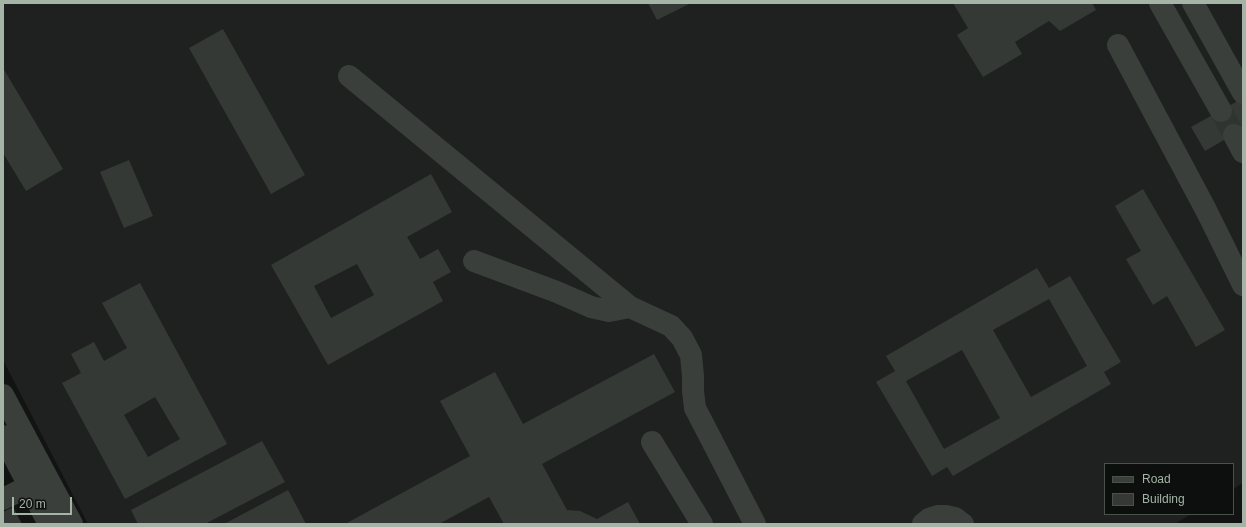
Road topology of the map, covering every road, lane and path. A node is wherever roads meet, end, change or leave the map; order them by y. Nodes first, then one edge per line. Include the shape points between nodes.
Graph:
1 (1160, 3) edge
2 (1193, 3) edge
3 (1118, 45) dead end
4 (349, 76) dead end
5 (1243, 93) edge
6 (1221, 111) tunnel mouth
7 (474, 261) dead end
8 (1243, 284) edge
9 (630, 307) junction
10 (3, 395) edge
11 (3, 436) edge
12 (652, 442) dead end
13 (29, 486) junction
14 (3, 499) edge
15 (49, 524) edge
16 (72, 524) edge
17 (702, 524) edge
18 (755, 524) edge
19 (923, 524) edge
20 (963, 524) edge

1 - 6 street
2 - 5 street
3 - 8 street
4 - 9 street
7 - 9 street via 591,307 609,311
9 - 18 street via 670,326 682,338 691,355 695,408
10 - 16 street
11 - 13 street
12 - 17 street
13 - 14 street
13 - 15 street
19 - 20 street via 929,519 946,516 955,518

